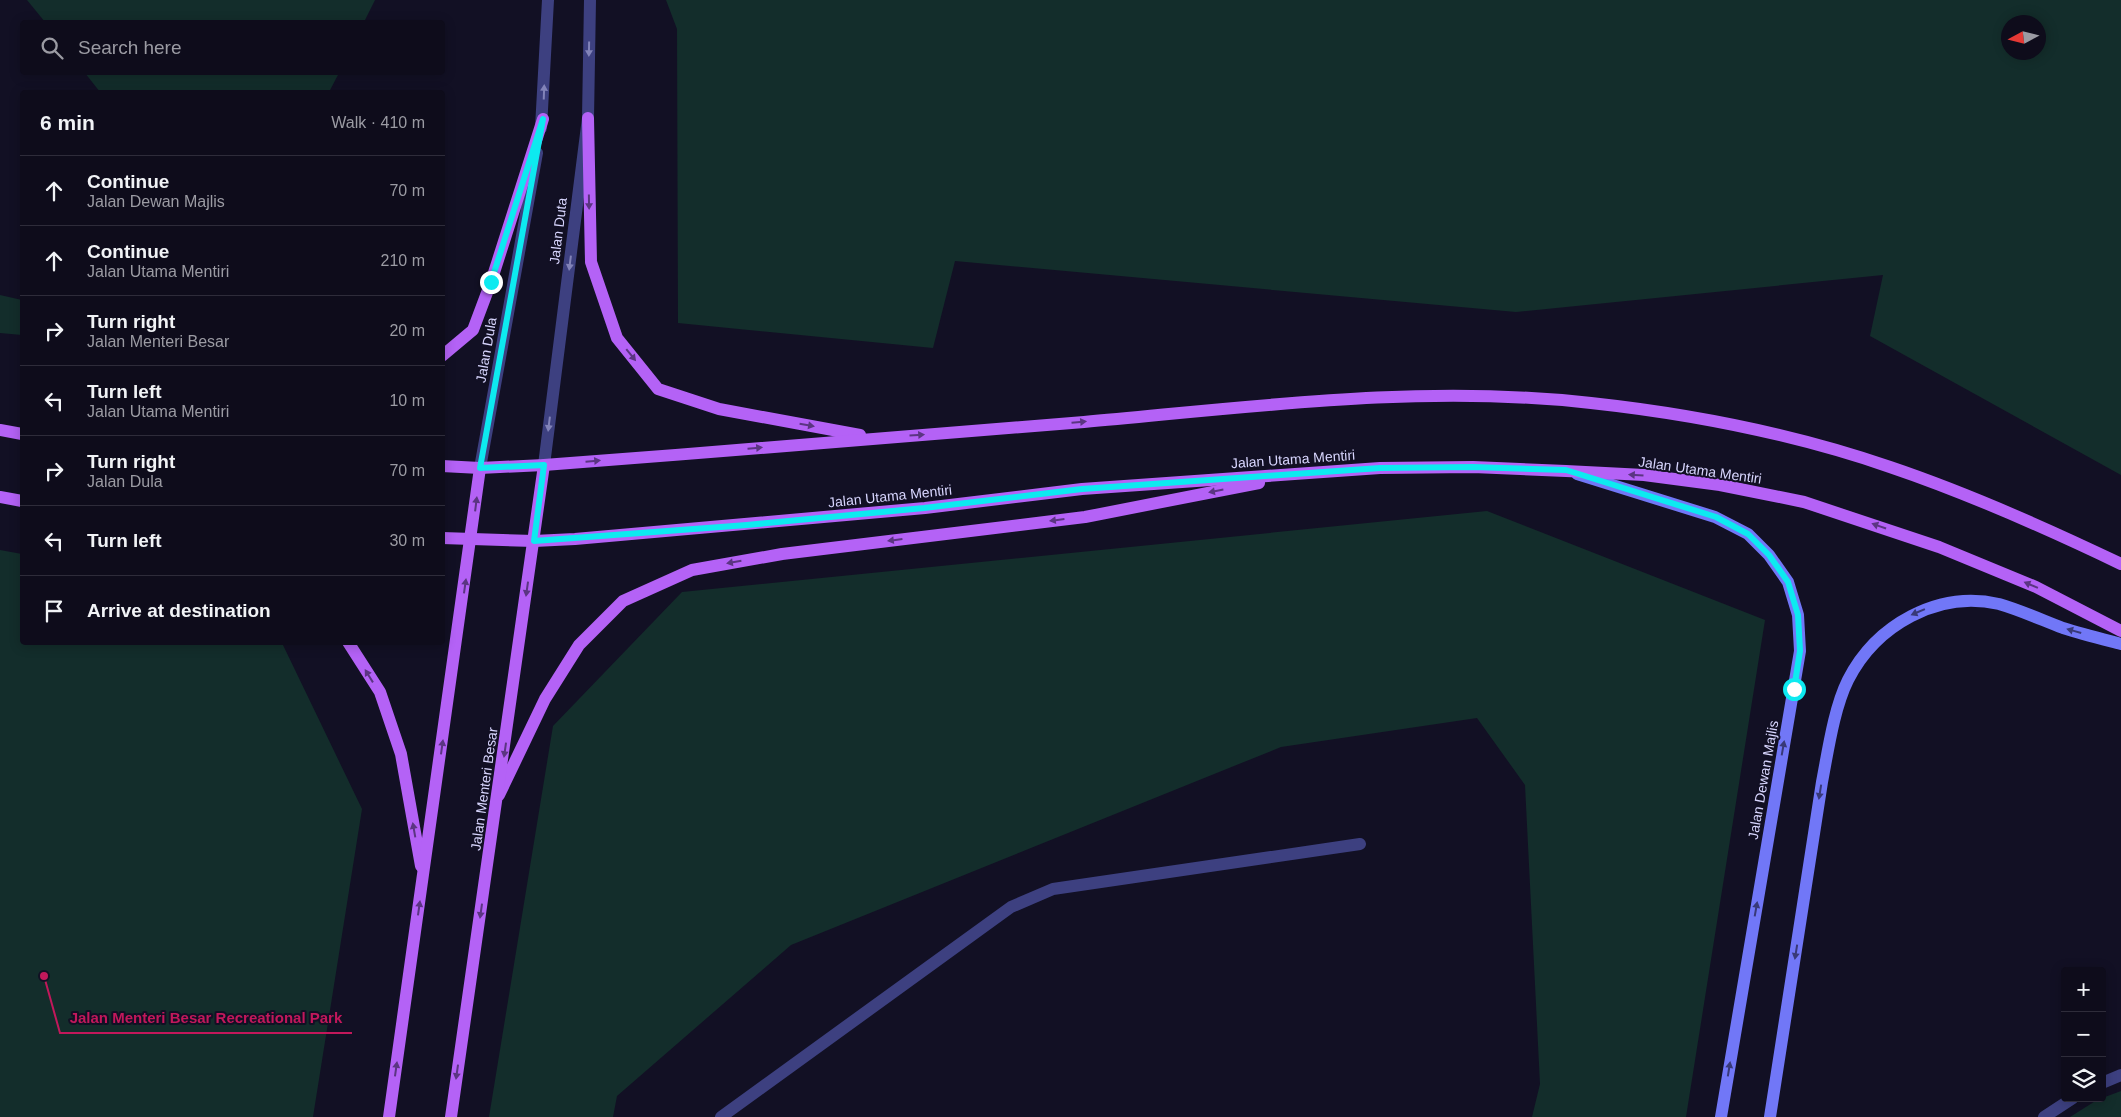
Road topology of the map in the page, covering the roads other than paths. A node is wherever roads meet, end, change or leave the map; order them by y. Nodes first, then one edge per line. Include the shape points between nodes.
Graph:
1 (548, 0) edge
2 (590, 0) edge
3 (588, 118) junction
4 (543, 119) junction
5 (445, 353) edge
6 (0, 430) edge
7 (20, 434) edge
8 (878, 438) junction
9 (544, 465) junction
10 (445, 466) edge
11 (480, 468) junction
12 (1566, 470) junction
13 (1316, 472) junction
14 (0, 497) edge
15 (20, 501) edge
16 (445, 538) edge
17 (472, 539) junction
18 (534, 541) junction
19 (2121, 564) edge
20 (2121, 631) edge
21 (2121, 644) edge
22 (350, 645) edge
23 (499, 795) junction
24 (1360, 844) dead end
25 (423, 878) junction
26 (2121, 1075) edge
27 (2106, 1081) edge
28 (2067, 1102) edge
29 (389, 1117) edge
30 (451, 1117) edge
31 (721, 1117) edge
32 (1721, 1117) edge
33 (1770, 1117) edge
34 (2044, 1117) edge

4 -> 1 street, Jalan Dula
2 -> 3 street, Jalan Duta
3 -> 8 main road via 591,262 617,338 658,388 719,409
3 -> 9 street, Jalan Duta
4 - 5 main road via 473,330
4 - 11 street, Jalan Dula
6 - 7 main road
9 -> 8 main road
8 -> 19 main road via 1330,400 1476,395 1590,403 1706,420 1796,440 1888,466 2026,518
9 - 11 main road
9 - 18 main road, Jalan Menteri Besar
10 - 11 main road
17 -> 11 main road
12 - 13 main road, Jalan Utama Mentiri via 1473,467
20 -> 12 main road, Jalan Utama Mentiri via 2036,587 1939,547 1804,502 1720,484
32 -> 12 street, Jalan Dewan Majlis via 1800,651 1798,615 1788,582 1769,555 1748,534 1716,517
13 - 18 main road, Jalan Utama Mentiri via 1082,489 747,525
13 -> 23 main road via 1085,516 782,554 692,570 623,601 579,645 545,699
14 - 15 main road
16 - 17 main road, Jalan Utama Mentiri
17 - 18 main road, Jalan Utama Mentiri
25 -> 17 main road
18 -> 23 main road, Jalan Menteri Besar
21 -> 33 street via 2065,629 1999,604 1966,600 1913,613 1868,650 1848,680 1832,731
25 -> 22 main road via 401,754 380,692
23 -> 30 main road, Jalan Menteri Besar
24 - 31 street via 1053,889 1011,907
29 -> 25 main road
26 - 27 street
28 - 34 street

